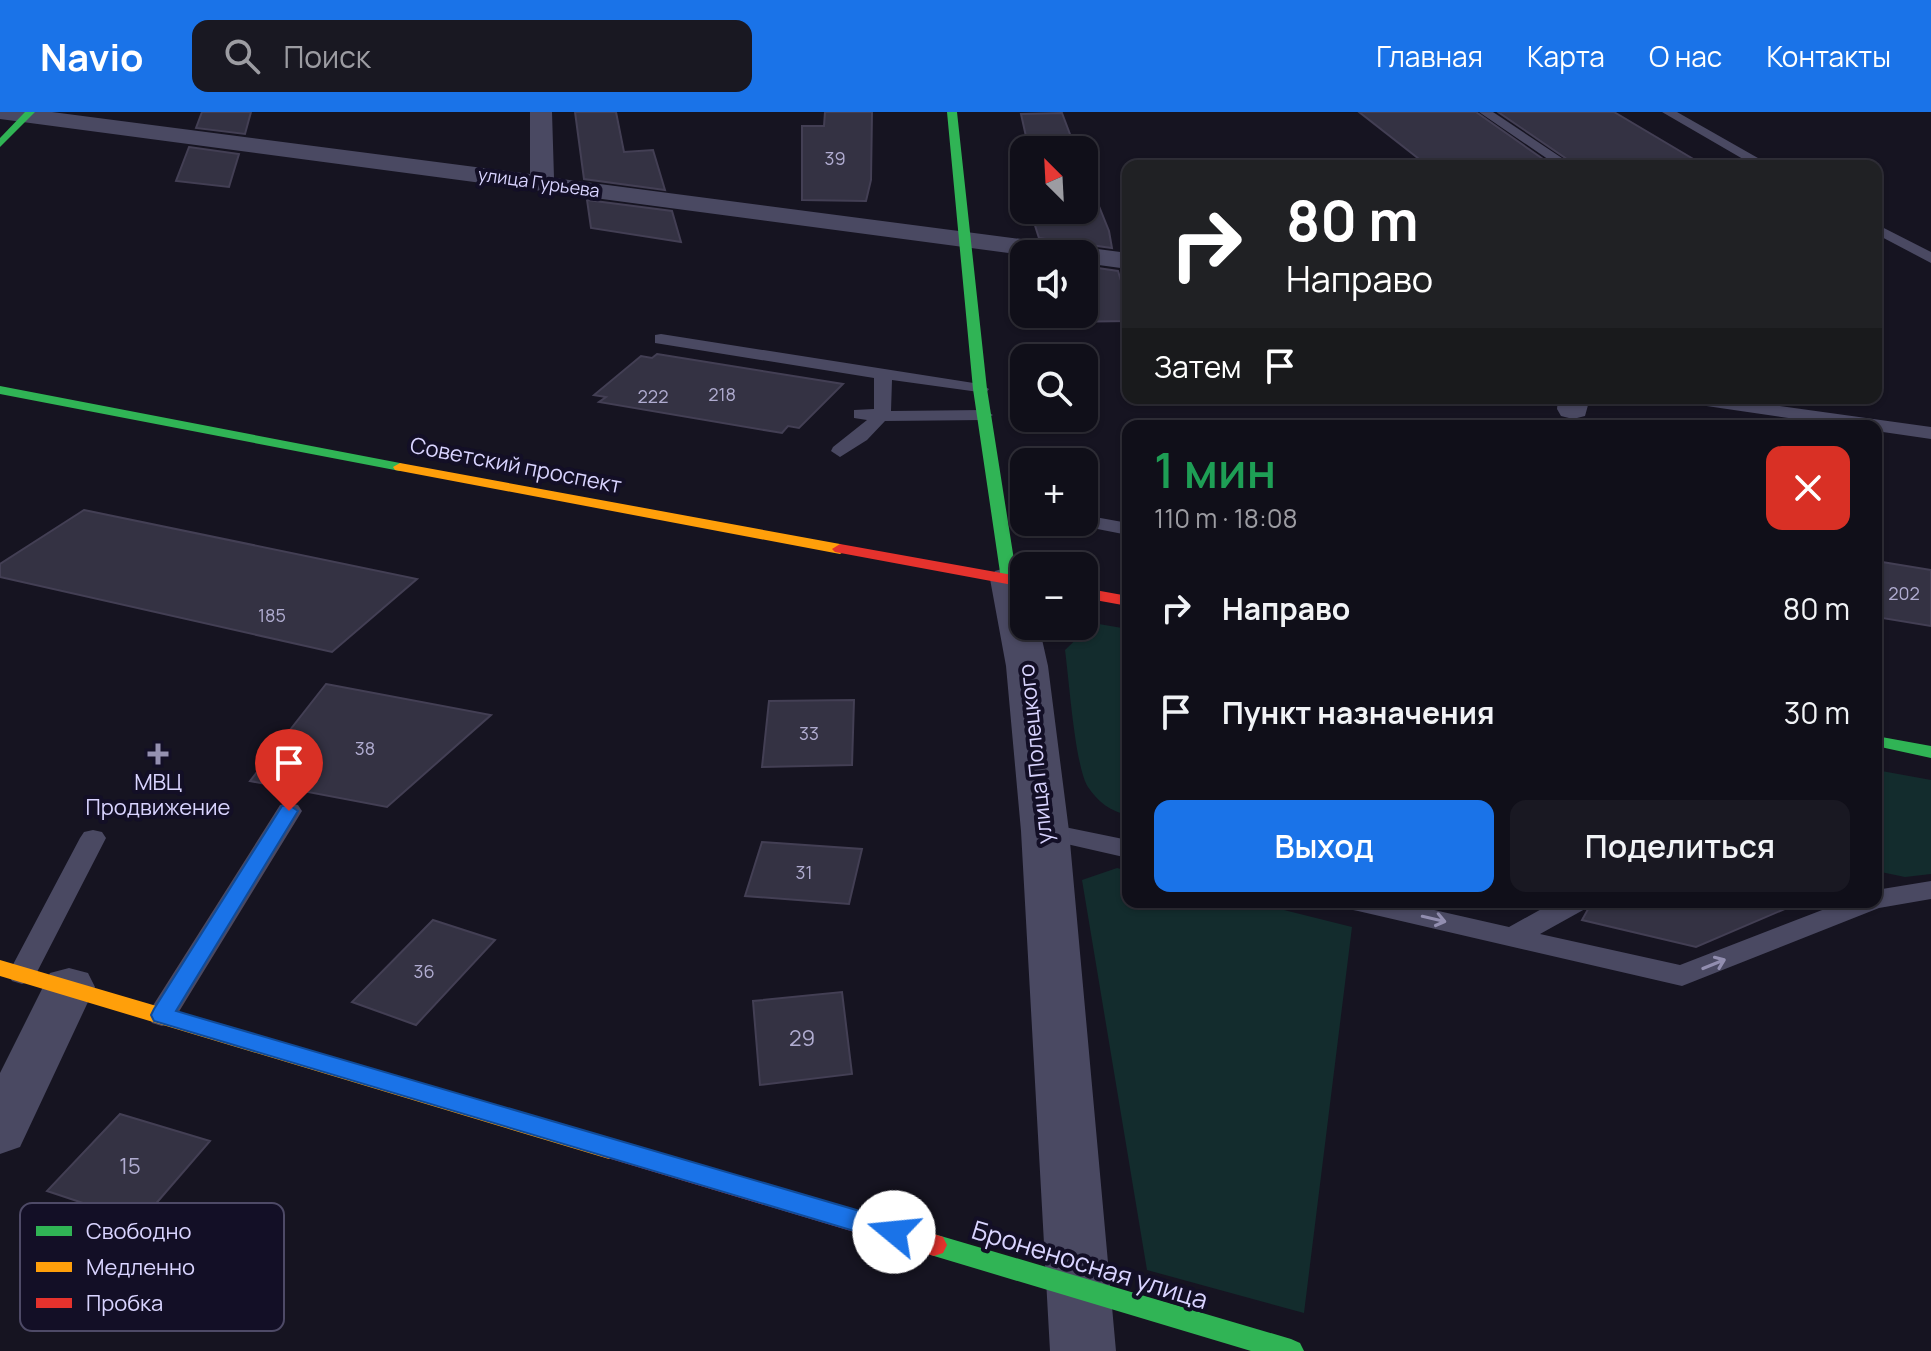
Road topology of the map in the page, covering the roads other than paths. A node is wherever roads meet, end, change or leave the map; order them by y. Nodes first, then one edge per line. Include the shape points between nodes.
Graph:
1 (0, 112) edge
2 (541, 112) edge
3 (952, 112) edge
4 (1485, 112) edge
5 (1668, 112) edge
6 (28, 114) edge
7 (0, 144) edge
8 (1558, 160) edge
9 (1754, 160) edge
10 (542, 182) junction
11 (1882, 232) edge
12 (963, 239) junction
13 (1010, 245) edge
14 (1098, 257) edge
15 (1931, 258) edge
16 (1122, 260) edge
17 (661, 339) dead end
18 (882, 374) junction
19 (980, 389) junction
20 (0, 390) edge
21 (1728, 404) edge
22 (860, 414) dead end
23 (984, 415) junction
24 (880, 417) junction
25 (1840, 420) edge
26 (1882, 426) edge
27 (1931, 433) edge
28 (840, 451) dead end
29 (995, 505) junction
30 (1010, 508) edge
31 (1098, 524) edge
32 (1122, 528) edge
33 (1010, 557) edge
34 (1010, 580) edge
35 (1098, 596) edge
36 (1122, 600) edge
37 (1024, 640) edge
38 (1882, 742) edge
39 (1931, 752) edge
40 (289, 811) dead end
41 (1045, 831) junction
42 (93, 838) dead end
43 (1122, 848) edge
44 (1931, 890) edge
45 (1882, 896) edge
46 (1385, 908) edge
47 (1564, 908) edge
48 (1850, 908) edge
49 (1513, 937) junction
50 (30, 977) edge
51 (162, 1015) junction
52 (0, 1131) edge
53 (1077, 1286) junction
54 (1083, 1351) edge
55 (1291, 1351) edge

1 - 6 street, улица Гурьева
2 - 10 street
3 - 12 street, улица Полецкого
4 - 8 lane
5 - 9 lane
6 - 7 street
6 - 10 street, улица Гурьева
10 - 12 street, улица Гурьева
11 - 15 lane
12 - 13 street, улица Гурьева
12 - 19 street, улица Полецкого
14 - 16 street
17 - 18 lane
18 - 19 lane
18 - 24 lane via 887,400
19 - 23 street, улица Полецкого
20 - 34 street, Советский проспект
21 - 25 lane
22 - 24 lane
23 - 24 lane
23 - 29 street, улица Полецкого
24 - 28 lane
26 - 27 lane
29 - 30 lane
29 - 33 street, улица Полецкого
31 - 32 lane
35 - 36 street
37 - 41 street, улица Полецкого
38 - 39 street
40 - 51 lane
41 - 43 lane
41 - 53 street, улица Полецкого
42 - 50 lane
44 - 45 lane
46 -> 49 lane
47 - 49 lane
49 -> 48 lane via 1682,976
50 - 51 street, Броненосная улица
50 - 52 street
51 - 53 street, Броненосная улица
53 - 54 street, улица Полецкого
53 - 55 street, Броненосная улица

